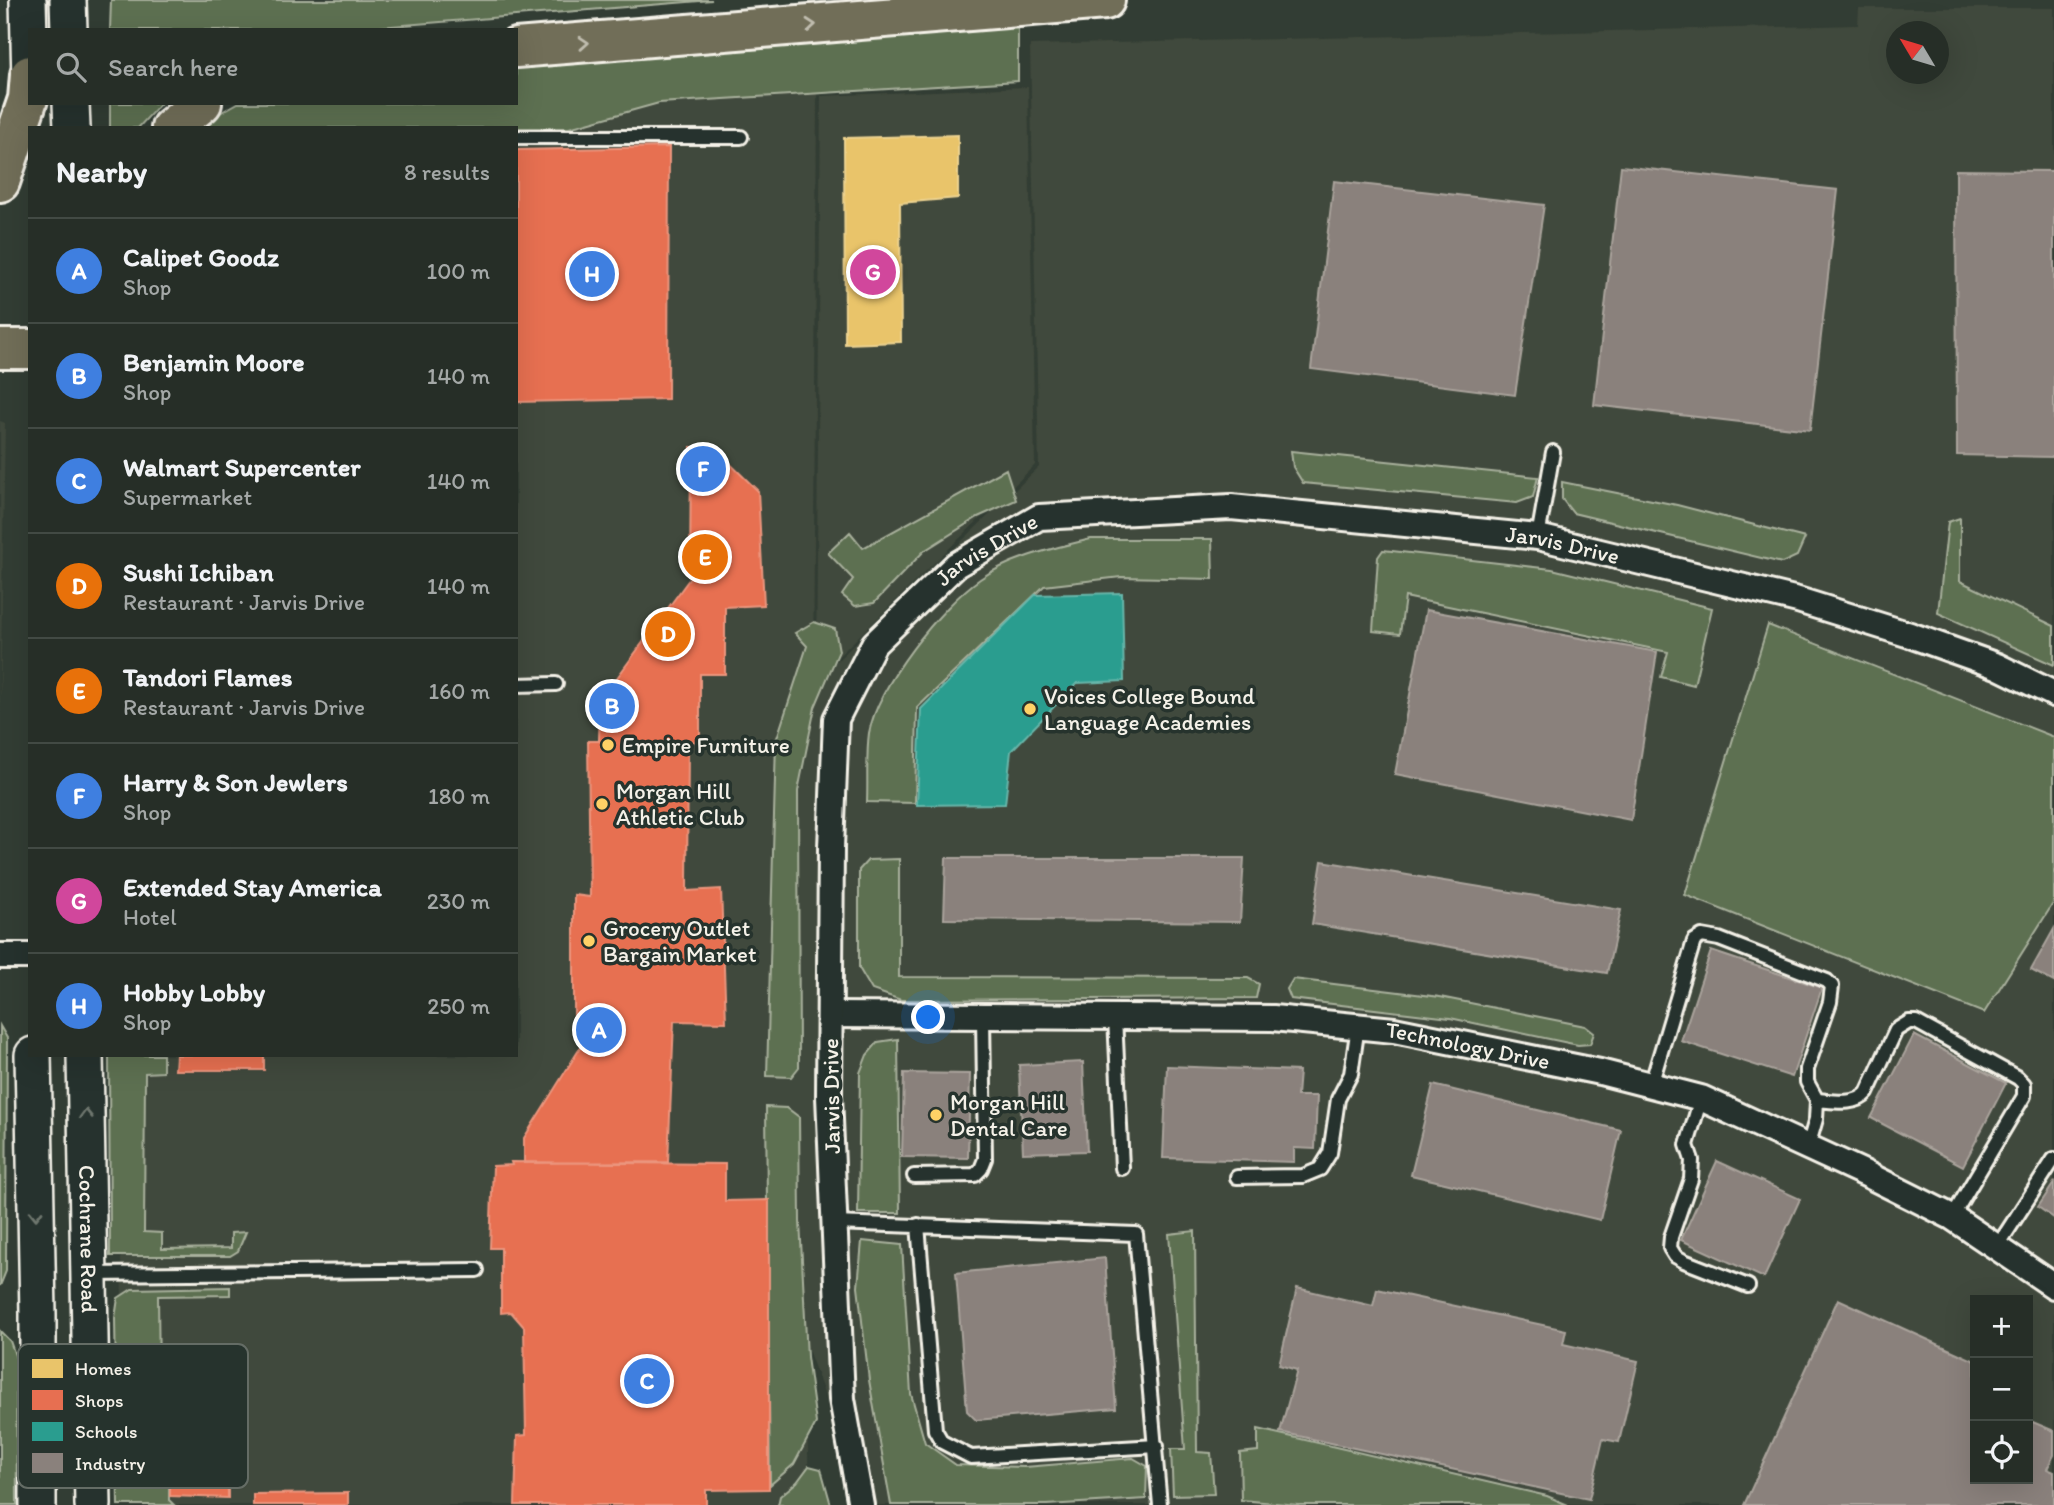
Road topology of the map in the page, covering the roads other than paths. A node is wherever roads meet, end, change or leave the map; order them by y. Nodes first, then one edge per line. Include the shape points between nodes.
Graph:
1 (1105, 0) edge
2 (28, 4) edge
3 (29, 28) edge
4 (518, 48) edge
5 (28, 99) edge
6 (30, 105) edge
7 (71, 105) edge
8 (200, 105) edge
9 (31, 126) edge
10 (72, 126) edge
11 (173, 126) edge
12 (741, 136) dead end
13 (518, 137) edge
14 (0, 182) edge
15 (0, 349) edge
16 (28, 349) edge
17 (1553, 452) dead end
18 (1538, 537) junction
19 (556, 684) dead end
20 (518, 685) edge
21 (2054, 694) edge
22 (0, 956) edge
23 (28, 956) edge
24 (831, 1015) junction
25 (984, 1016) junction
26 (1115, 1017) junction
27 (1358, 1026) junction
28 (33, 1057) edge
29 (85, 1057) edge
30 (1651, 1085) junction
31 (1700, 1098) junction
32 (1817, 1100) junction
33 (1808, 1147) junction
34 (2054, 1160) edge
35 (1122, 1168) dead end
36 (914, 1176) dead end
37 (1237, 1177) dead end
38 (1952, 1217) junction
39 (834, 1223) junction
40 (918, 1225) junction
41 (1997, 1247) junction
42 (477, 1270) dead end
43 (89, 1273) junction
44 (1748, 1286) dead end
45 (2054, 1286) edge
46 (38, 1344) edge
47 (90, 1344) edge
48 (1157, 1446) junction
49 (861, 1505) edge
50 (1160, 1505) edge

4 -> 1 highway
2 - 3 main road
5 - 14 highway
6 - 9 main road
7 - 10 main road
8 - 11 highway
12 - 13 lane
15 - 16 highway
17 - 18 lane
18 - 21 street, Jarvis Drive via 1798,600 1997,666
18 - 24 street, Jarvis Drive via 1231,507 1039,517 956,565 874,645 836,719
19 - 20 lane
22 - 23 street
24 - 25 street, Technology Drive
24 - 39 street, Jarvis Drive
25 - 26 street, Technology Drive
25 - 36 lane via 985,1159 975,1175
26 - 27 street, Technology Drive via 1273,1018
26 - 35 lane
27 - 30 street, Technology Drive
27 - 37 lane via 1351,1074 1338,1099 1326,1162 1303,1176
28 -> 46 main road
43 -> 29 main road, Cochrane Road
30 - 31 street, Technology Drive
30 - 32 lane via 1695,941 1702,936 1832,986 1807,1069 1807,1082
31 - 33 street, Technology Drive
31 - 44 lane via 1687,1145 1691,1179 1670,1248 1684,1261
32 - 33 lane
32 - 38 lane via 1862,1098 1896,1030 1909,1022 2018,1078 2024,1084 2024,1096
33 - 38 street, Technology Drive
34 - 41 lane
38 - 41 street, Technology Drive
39 - 40 lane
39 - 49 street, Jarvis Drive via 842,1398
40 - 48 lane via 1136,1234
40 - 48 lane via 934,1430 942,1441 971,1457
41 - 45 street, Technology Drive
42 - 43 lane
43 - 47 main road, Cochrane Road
48 - 50 lane

